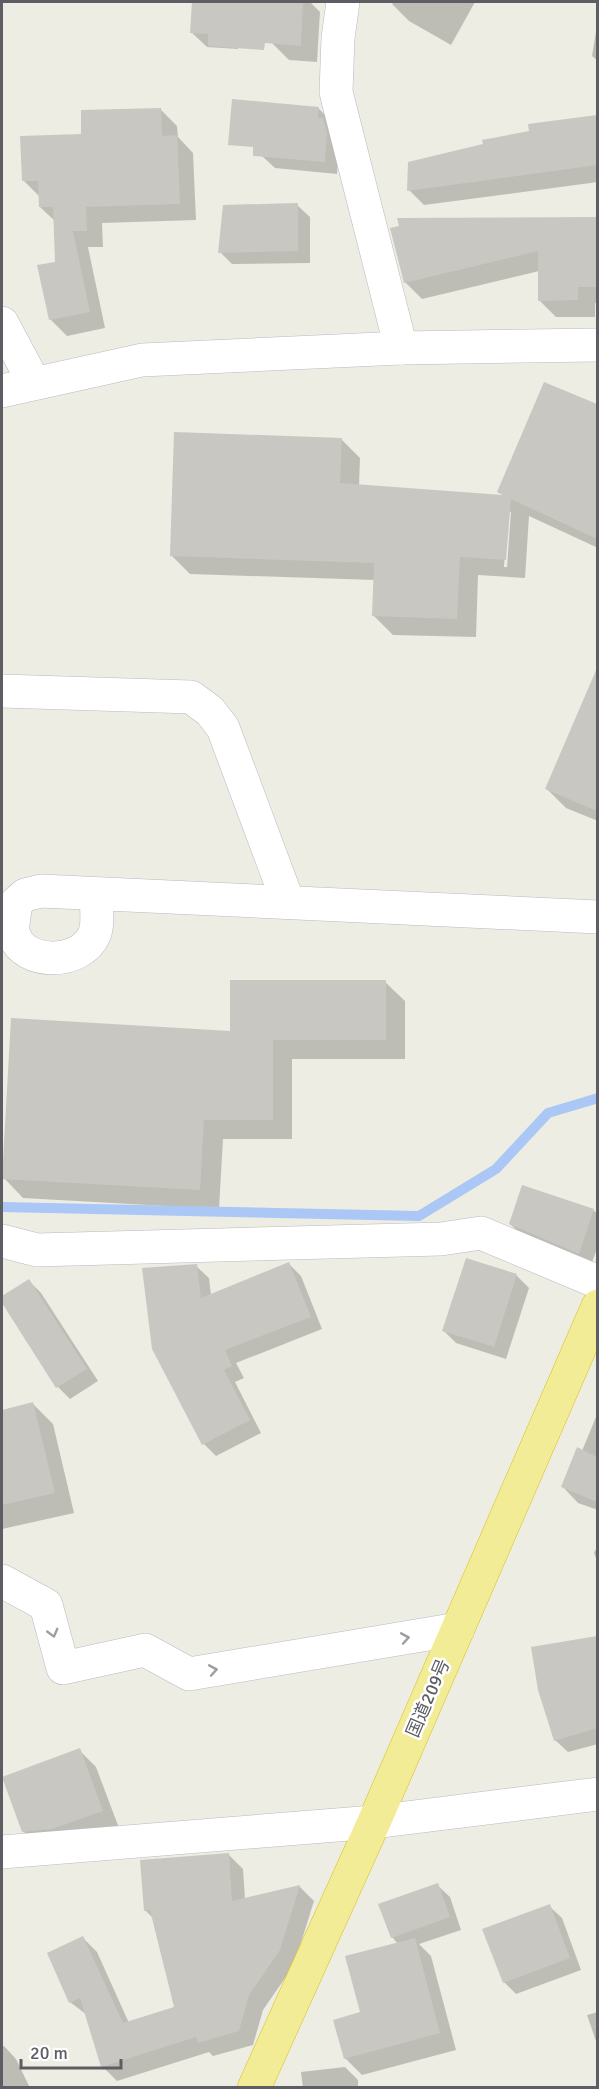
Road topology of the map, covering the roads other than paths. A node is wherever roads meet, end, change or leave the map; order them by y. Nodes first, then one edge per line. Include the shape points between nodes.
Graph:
1 (343, 2) edge
2 (2, 323) edge
3 (597, 345) edge
4 (401, 348) junction
5 (34, 383) junction
6 (2, 391) edge
7 (2, 692) edge
8 (96, 894) dead end
9 (288, 902) junction
10 (597, 916) edge
11 (2, 1241) edge
12 (597, 1282) edge
13 (597, 1306) edge
14 (2, 1581) edge
15 (458, 1629) junction
16 (597, 1794) edge
17 (374, 1822) junction
18 (2, 1852) edge
19 (254, 2088) edge

1 - 4 street via 336,92
2 - 5 street
3 - 4 street
4 - 5 street via 142,360
5 - 6 street
7 - 9 street via 191,697 210,711 223,728
8 - 9 street
9 - 10 street
11 - 12 street via 37,1250 441,1239 481,1233
13 - 15 highway, 国道209号
14 -> 15 street via 46,1605 63,1668 145,1650 189,1674
15 - 17 highway, 国道209号
16 - 17 street
17 - 18 street
17 - 19 highway, 国道209号

